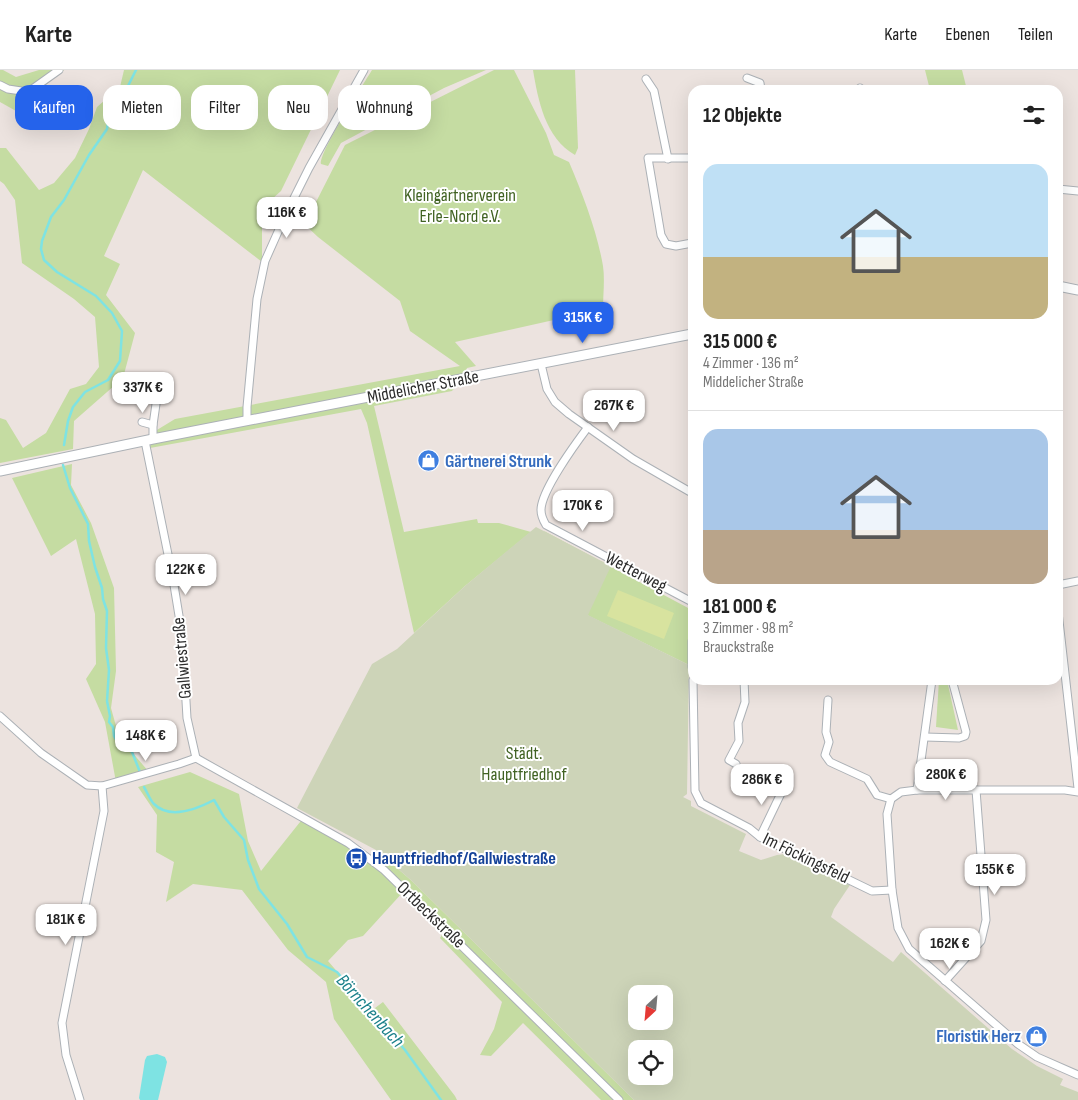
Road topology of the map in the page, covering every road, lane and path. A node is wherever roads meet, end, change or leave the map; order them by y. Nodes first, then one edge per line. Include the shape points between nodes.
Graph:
1 (59, 70) edge
2 (364, 70) edge
3 (747, 78) dead end
4 (646, 79) dead end
5 (0, 85) edge
6 (760, 85) edge
7 (688, 158) edge
8 (668, 159) junction
9 (1063, 190) edge
10 (1078, 191) edge
11 (688, 244) edge
12 (1063, 287) edge
13 (1078, 290) edge
14 (688, 335) edge
15 (542, 364) junction
16 (158, 390) dead end
17 (247, 421) junction
18 (142, 422) dead end
19 (153, 425) junction
20 (588, 427) junction
21 (149, 440) junction
22 (0, 471) edge
23 (688, 491) edge
24 (1078, 580) edge
25 (1063, 584) edge
26 (688, 600) edge
27 (1063, 656) edge
28 (693, 685) edge
29 (744, 685) edge
30 (931, 685) edge
31 (953, 685) edge
32 (828, 700) dead end
33 (0, 716) edge
34 (925, 737) junction
35 (196, 758) junction
36 (736, 764) dead end
37 (785, 785) dead end
38 (102, 786) junction
39 (917, 790) junction
40 (976, 790) junction
41 (1078, 790) edge
42 (891, 798) junction
43 (760, 837) junction
44 (892, 890) junction
45 (945, 981) junction
46 (1078, 1075) edge
47 (80, 1100) edge
48 (619, 1100) edge

1 - 5 street via 28,92
2 - 17 street via 309,168 265,261 257,299
3 - 6 street
4 - 8 street via 654,91
7 - 8 street
8 - 11 street via 648,158 661,235 666,244
9 - 10 street
12 - 13 street
14 - 15 street, Middelicher Straße
15 - 17 street, Middelicher Straße
15 - 20 street via 547,389 555,402
16 - 19 street
17 - 21 street, Middelicher Straße
18 - 19 street
19 - 21 street
20 - 23 street via 633,459
20 - 26 street, Wetterweg via 557,472 543,501 542,519
21 - 22 street, Middelicher Straße
21 - 35 street, Gallwiestraße via 182,634 187,718
24 - 25 street
27 - 41 street
28 - 43 street, Im Föckingsfeld via 695,791 701,803
29 - 36 street via 745,702 738,723 739,740 729,760
30 - 34 street
31 - 34 street via 965,736
32 - 42 street via 826,732 829,742 825,755 830,762 867,779 877,795
33 - 38 street via 73,777 87,785
34 - 39 street
35 - 38 street
35 - 48 street, Ortbeckstraße via 348,843 384,870
37 - 43 street
38 - 47 street via 104,811 62,1023 66,1055
39 - 40 street
39 - 42 street via 901,792
40 - 41 street
40 - 45 street via 986,920 981,941
42 - 44 street via 887,814
43 - 44 street, Im Föckingsfeld via 872,891
44 - 45 street via 898,928 909,950
45 - 46 street via 1018,1044 1037,1057

